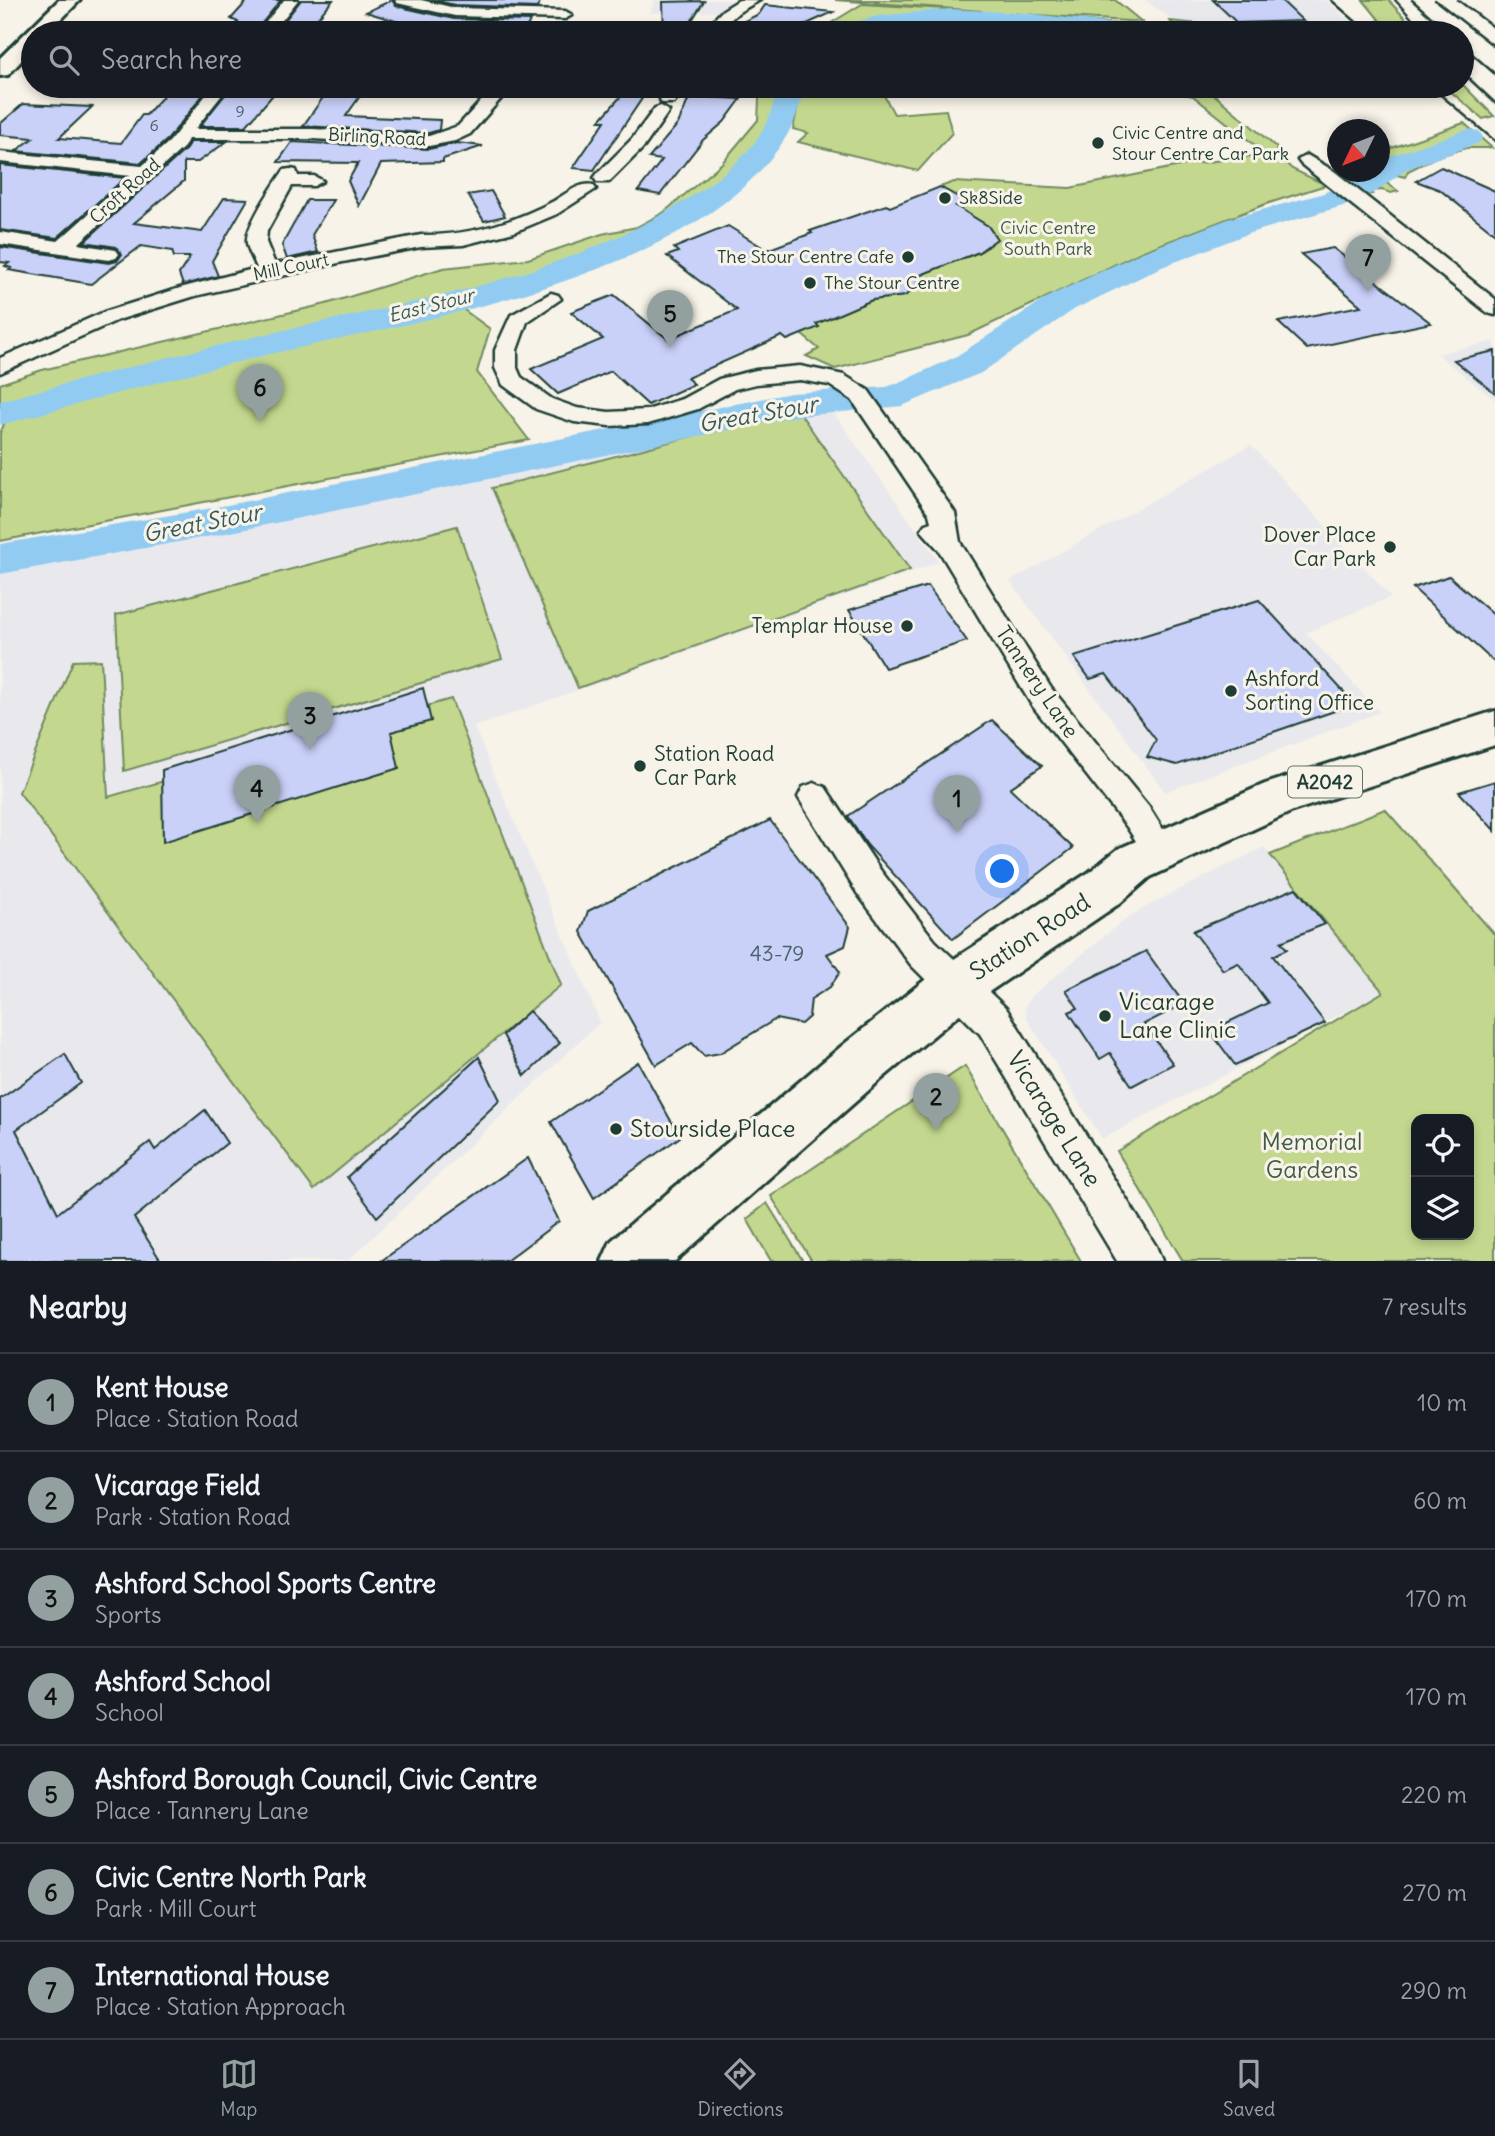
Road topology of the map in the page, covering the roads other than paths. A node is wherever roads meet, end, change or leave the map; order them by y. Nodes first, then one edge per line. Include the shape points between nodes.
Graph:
1 (70, 0) edge
2 (291, 0) edge
3 (402, 0) edge
4 (574, 0) edge
5 (744, 1) edge
6 (565, 15) junction
7 (49, 21) edge
8 (274, 21) edge
9 (561, 21) edge
10 (719, 21) edge
11 (21, 49) edge
12 (0, 69) edge
13 (211, 98) edge
14 (493, 98) edge
15 (669, 99) edge
16 (182, 134) junction
17 (313, 134) junction
18 (0, 157) edge
19 (1307, 160) dead end
20 (147, 172) junction
21 (290, 174) junction
22 (314, 181) dead end
23 (0, 238) edge
24 (64, 246) junction
25 (109, 254) dead end
26 (268, 270) junction
27 (551, 299) dead end
28 (1495, 309) edge
29 (0, 366) edge
30 (1495, 728) edge
31 (814, 797) dead end
32 (1160, 850) junction
33 (957, 985) junction
34 (631, 1261) edge
35 (1141, 1261) edge

1 - 7 main road
2 - 8 street
3 - 6 street via 455,12
4 - 6 street
5 - 10 street
6 - 9 street
11 - 12 main road
13 - 16 street, Croft Road
14 - 17 street, Birling Road via 464,130 429,141
15 - 26 street, Mill Court via 638,143 595,184 538,216 442,243 421,241
16 - 17 street, Birling Road
16 - 20 street, Croft Road
17 - 21 street, Birling Road
18 - 20 street
19 - 28 street
20 - 24 street, Croft Road
21 - 22 street
21 - 26 street, Birling Road via 257,231 256,242
23 - 24 street
24 - 25 street
26 - 29 street, Mill Court via 118,314
27 - 32 street, Tannery Lane via 518,318 506,350 506,368 512,380 544,404 574,415 648,417 690,404 727,384 756,377 799,380 849,398 867,419 918,513 947,543 1041,696
30 - 32 main road, Station Road / A2042 via 1280,797
31 - 33 street, Vicarage Lane via 869,882 923,953
32 - 33 main road, Station Road / A2042 via 1134,863 1104,888
33 - 34 main road, Station Road / A2042
33 - 35 street, Vicarage Lane via 993,1021

